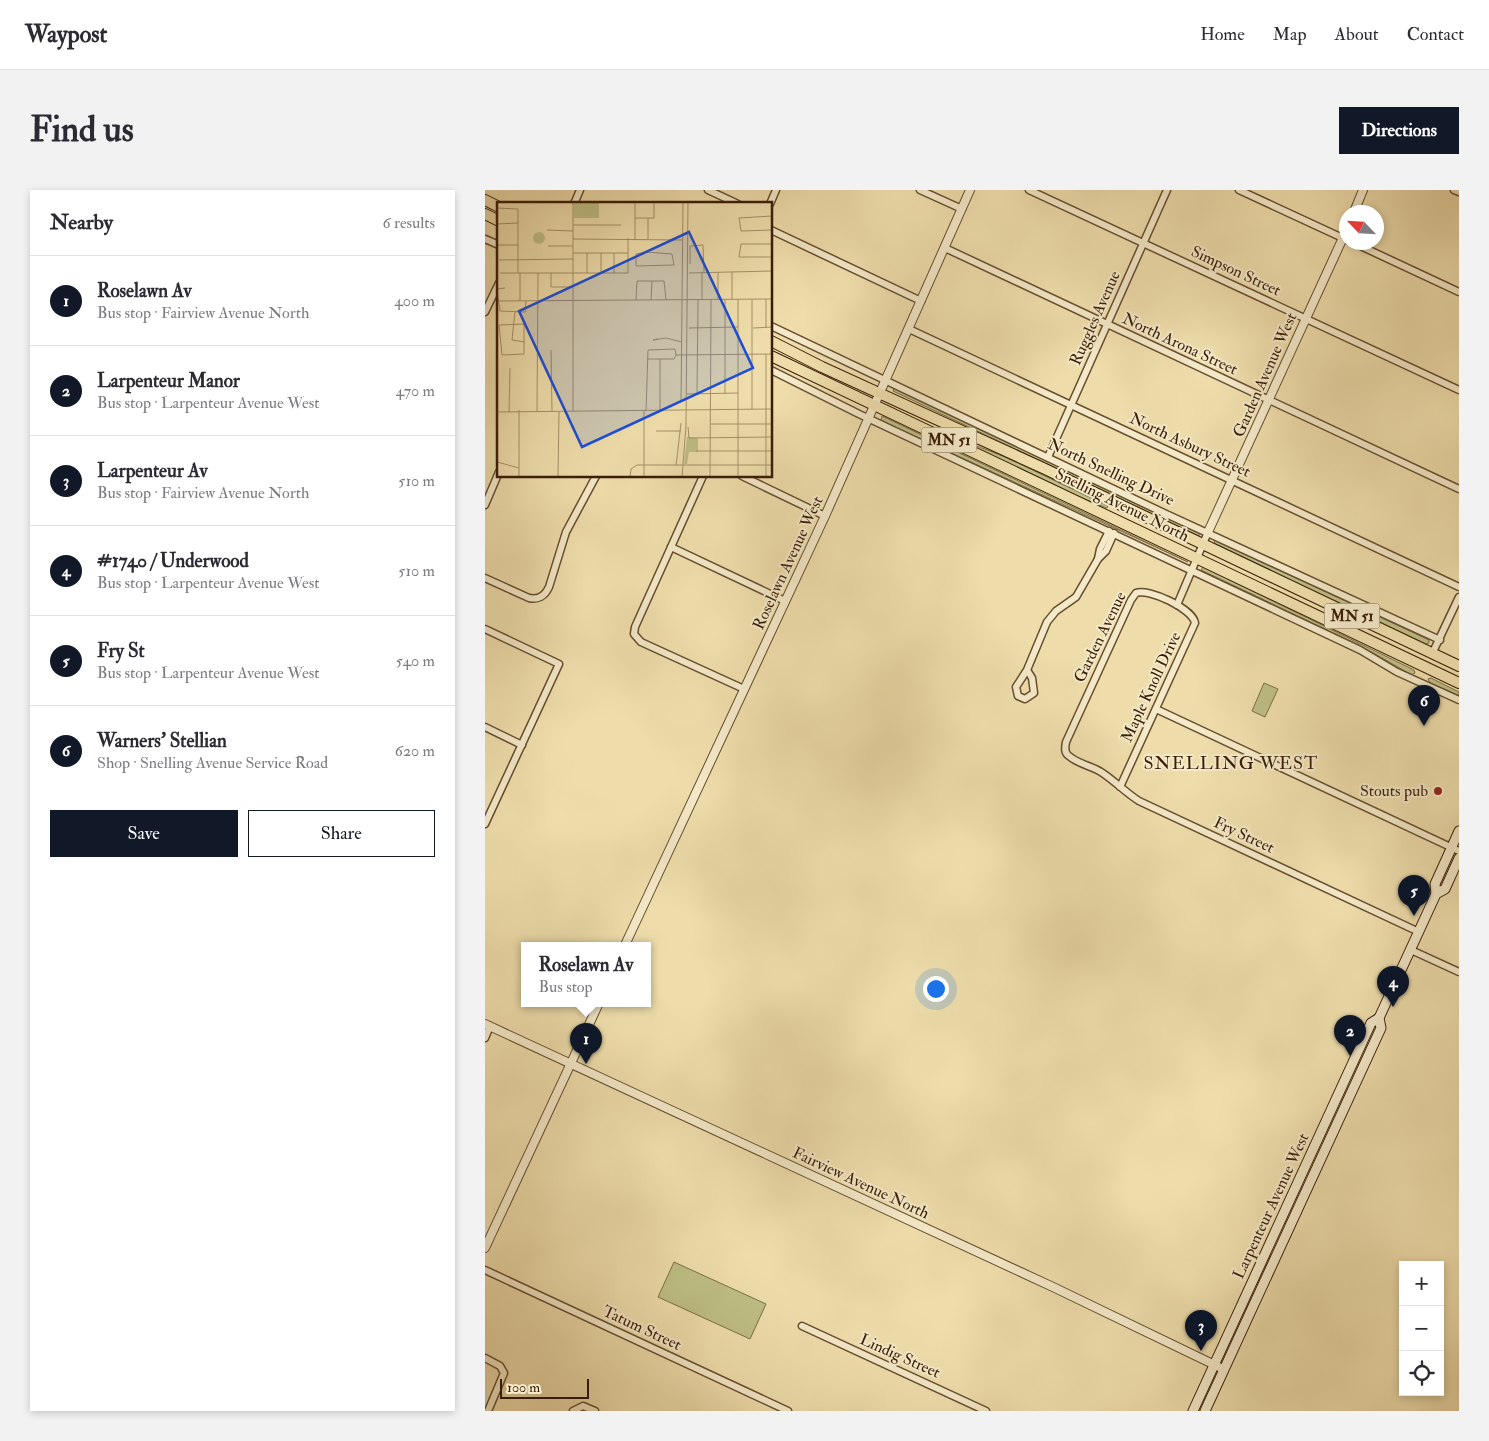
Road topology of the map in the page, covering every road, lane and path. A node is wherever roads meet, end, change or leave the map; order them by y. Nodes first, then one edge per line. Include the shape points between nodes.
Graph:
1 (580, 190) edge
2 (708, 190) edge
3 (776, 190) edge
4 (920, 190) edge
5 (970, 190) edge
6 (1029, 190) edge
7 (1167, 190) edge
8 (1239, 190) edge
9 (1363, 190) edge
10 (1454, 190) edge
11 (1459, 192) edge
12 (485, 200) edge
13 (575, 202) edge
14 (734, 202) edge
15 (771, 202) edge
16 (1356, 205) edge
17 (497, 206) edge
18 (962, 209) junction
19 (485, 214) edge
20 (497, 220) edge
21 (773, 231) edge
22 (1339, 237) edge
23 (485, 239) edge
24 (1143, 243) junction
25 (497, 244) edge
26 (945, 248) junction
27 (1339, 250) edge
28 (1369, 250) edge
29 (497, 287) edge
30 (1459, 292) edge
31 (921, 301) junction
32 (485, 312) edge
33 (1306, 319) junction
34 (1107, 325) junction
35 (773, 327) edge
36 (909, 329) junction
37 (773, 341) edge
38 (773, 357) edge
39 (773, 371) edge
40 (886, 380) junction
41 (1459, 390) edge
42 (880, 393) junction
43 (1269, 400) junction
44 (874, 405) junction
45 (1071, 405) junction
46 (869, 418) junction
47 (1048, 457) junction
48 (497, 477) edge
49 (595, 478) edge
50 (702, 478) edge
51 (746, 478) edge
52 (1232, 480) junction
53 (1459, 488) edge
54 (485, 505) edge
55 (825, 516) junction
56 (1112, 532) junction
57 (1208, 532) junction
58 (1204, 546) junction
59 (671, 547) junction
60 (1198, 559) junction
61 (1193, 570) junction
62 (486, 579) edge
63 (1459, 586) edge
64 (1459, 597) edge
65 (785, 601) junction
66 (1177, 605) junction
67 (485, 629) edge
68 (1440, 640) junction
69 (1432, 654) junction
70 (1404, 657) junction
71 (1459, 666) edge
72 (1426, 667) junction
73 (1027, 670) dead end
74 (1419, 682) junction
75 (1459, 683) edge
76 (744, 689) junction
77 (1459, 700) edge
78 (1156, 709) junction
79 (485, 727) edge
80 (522, 744) junction
81 (1065, 751) joint
82 (1120, 787) junction
83 (485, 824) edge
84 (1459, 831) edge
85 (1455, 849) edge
86 (1459, 858) edge
87 (1436, 894) junction
88 (1419, 932) junction
89 (626, 942) edge
90 (1411, 950) junction
91 (1459, 972) edge
92 (597, 1007) edge
93 (1379, 1018) junction
94 (488, 1025) edge
95 (485, 1038) edge
96 (570, 1063) junction
97 (1299, 1181) junction
98 (1310, 1186) junction
99 (485, 1248) edge
100 (485, 1270) edge
101 (802, 1326) dead end
102 (485, 1358) edge
103 (1215, 1365) junction
104 (1225, 1369) junction
105 (488, 1411) edge
106 (573, 1411) edge
107 (595, 1411) edge
108 (788, 1411) edge
109 (987, 1411) edge
110 (1193, 1411) edge
111 (1205, 1411) edge

1 - 13 street
2 - 14 street
3 - 15 street
4 - 18 street
5 - 18 street, Roselawn Avenue West
6 - 24 street, Simpson Street
7 - 24 street, Ruggles Avenue
8 - 22 street
9 - 16 street
10 - 11 street
12 - 17 main road
18 - 26 street, Roselawn Avenue West
19 - 20 main road
21 - 31 street
23 - 25 street
24 - 33 street, Simpson Street
24 - 34 street, Ruggles Avenue
26 - 31 street, Roselawn Avenue West
26 - 34 street, North Arona Street
27 - 33 street, Garden Avenue West
28 - 30 street
29 - 32 street
31 - 36 street, Roselawn Avenue West
33 - 41 street, Simpson Street
33 - 43 street, Garden Avenue West
34 - 43 street, North Arona Street
34 - 45 street, Ruggles Avenue
35 - 40 street, North Snelling Drive
36 - 40 street, Roselawn Avenue West
36 - 45 street, North Asbury Street
37 - 42 main road, Snelling Avenue North / MN 51
38 - 44 main road, Snelling Avenue North / MN 51
39 - 46 street
40 - 42 street, Roselawn Avenue West
40 - 47 street, North Snelling Drive
42 - 44 street, Roselawn Avenue West
42 - 58 main road, Snelling Avenue North / MN 51
43 - 52 street, Garden Avenue West
43 - 53 street, North Arona Street
44 - 46 street, Roselawn Avenue West
44 - 60 main road, Snelling Avenue North / MN 51
45 - 47 street, Ruggles Avenue
45 - 52 street, North Asbury Street
46 - 55 street, Roselawn Avenue West
46 - 56 street
47 - 57 street, North Snelling Drive
48 - 54 street
49 - 62 street via 566,532 544,594 529,598
50 - 59 street
51 - 55 street
52 - 57 street, Garden Avenue West
52 - 63 street, North Asbury Street
55 - 65 street, Roselawn Avenue West
56 - 61 street
56 - 73 street via 1076,597 1047,622
57 - 58 street
57 - 68 street, North Snelling Drive
58 - 60 street
58 - 69 main road, Snelling Avenue North / MN 51
59 - 65 street
59 - 76 street via 635,627 636,638
60 - 61 street
60 - 70 main road, Snelling Avenue North / MN 51
61 - 66 street
61 - 74 street
64 - 68 street
65 - 76 street, Roselawn Avenue West
66 - 78 street, Maple Knoll Drive via 1189,612 1195,623
66 - 81 street, Garden Avenue via 1145,592 1133,596 1066,742
67 - 80 street via 559,664
68 - 69 street
69 - 70 main road via 1426,660
69 - 71 main road, Snelling Avenue North / MN 51
70 - 72 main road, Snelling Avenue North / MN 51
72 - 74 street
72 - 75 main road, Snelling Avenue North / MN 51
74 - 77 street
76 - 89 street, Roselawn Avenue West
78 - 82 street, Maple Knoll Drive
78 - 85 street
79 - 80 street
80 - 83 street
81 - 82 street, Fry Street
82 - 88 street, Fry Street via 1153,808
84 - 85 main road, Larpenteur Avenue West
85 - 87 main road, Larpenteur Avenue West via 1435,884
86 - 87 main road, Larpenteur Avenue West via 1445,888
87 - 88 main road, Larpenteur Avenue West
88 - 90 main road, Larpenteur Avenue West
90 - 91 street
90 - 93 main road, Larpenteur Avenue West
92 - 96 street
93 - 97 main road, Larpenteur Avenue West via 1371,1023
93 - 98 main road, Larpenteur Avenue West via 1381,1028
94 - 95 street
94 - 96 street, Fairview Avenue North
96 - 99 street
96 - 103 street, Fairview Avenue North
97 - 98 main road
97 - 103 main road, Larpenteur Avenue West
98 - 104 main road, Larpenteur Avenue West
100 - 108 street, Tatum Street
101 - 109 street, Lindig Street
102 - 105 street via 500,1366 504,1373
103 - 104 street, Fairview Avenue North
103 - 110 main road, Larpenteur Avenue West
104 - 111 main road, Larpenteur Avenue West
106 - 107 street via 583,1406

